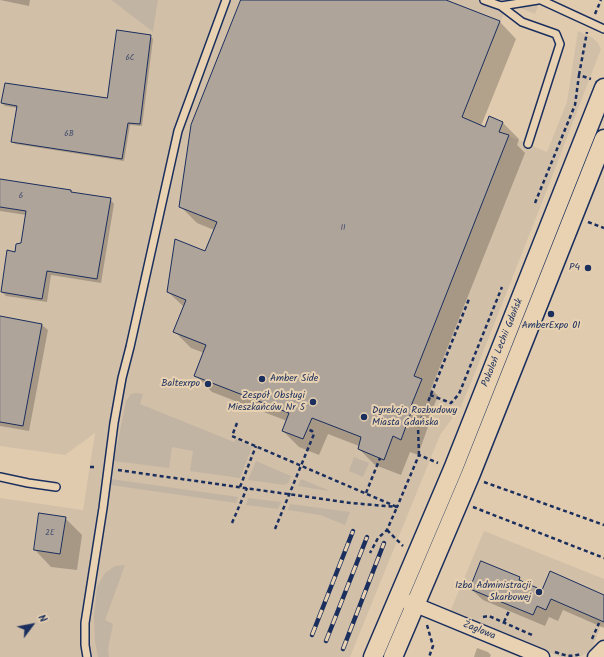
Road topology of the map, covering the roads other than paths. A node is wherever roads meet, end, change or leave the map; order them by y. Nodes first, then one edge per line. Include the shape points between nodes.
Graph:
1 (226, 0) edge
2 (484, 0) edge
3 (540, 0) edge
4 (501, 6) junction
5 (604, 29) edge
6 (599, 84) edge
7 (604, 139) edge
8 (528, 144) dead end
9 (498, 355) junction
10 (516, 361) junction
11 (0, 477) edge
12 (56, 487) dead end
13 (398, 598) junction
14 (416, 605) junction
15 (604, 648) edge
16 (546, 653) edge
17 (588, 656) edge
18 (88, 657) edge
19 (373, 657) edge
20 (393, 657) edge

1 - 18 lane via 178,131 122,378 85,623
2 - 4 lane
3 - 4 lane
3 - 5 lane
4 - 8 lane via 522,22 556,34 560,44
6 - 9 street, Pokoleń Lechii Gdańsk
7 - 10 street, Pokoleń Lechii Gdańsk
9 - 10 street
9 - 13 street, Pokoleń Lechii Gdańsk
10 - 14 street, Pokoleń Lechii Gdańsk
11 - 12 lane
13 - 14 street, Żaglowa
13 - 19 street
14 - 16 street, Żaglowa
14 - 20 street
15 - 17 street

